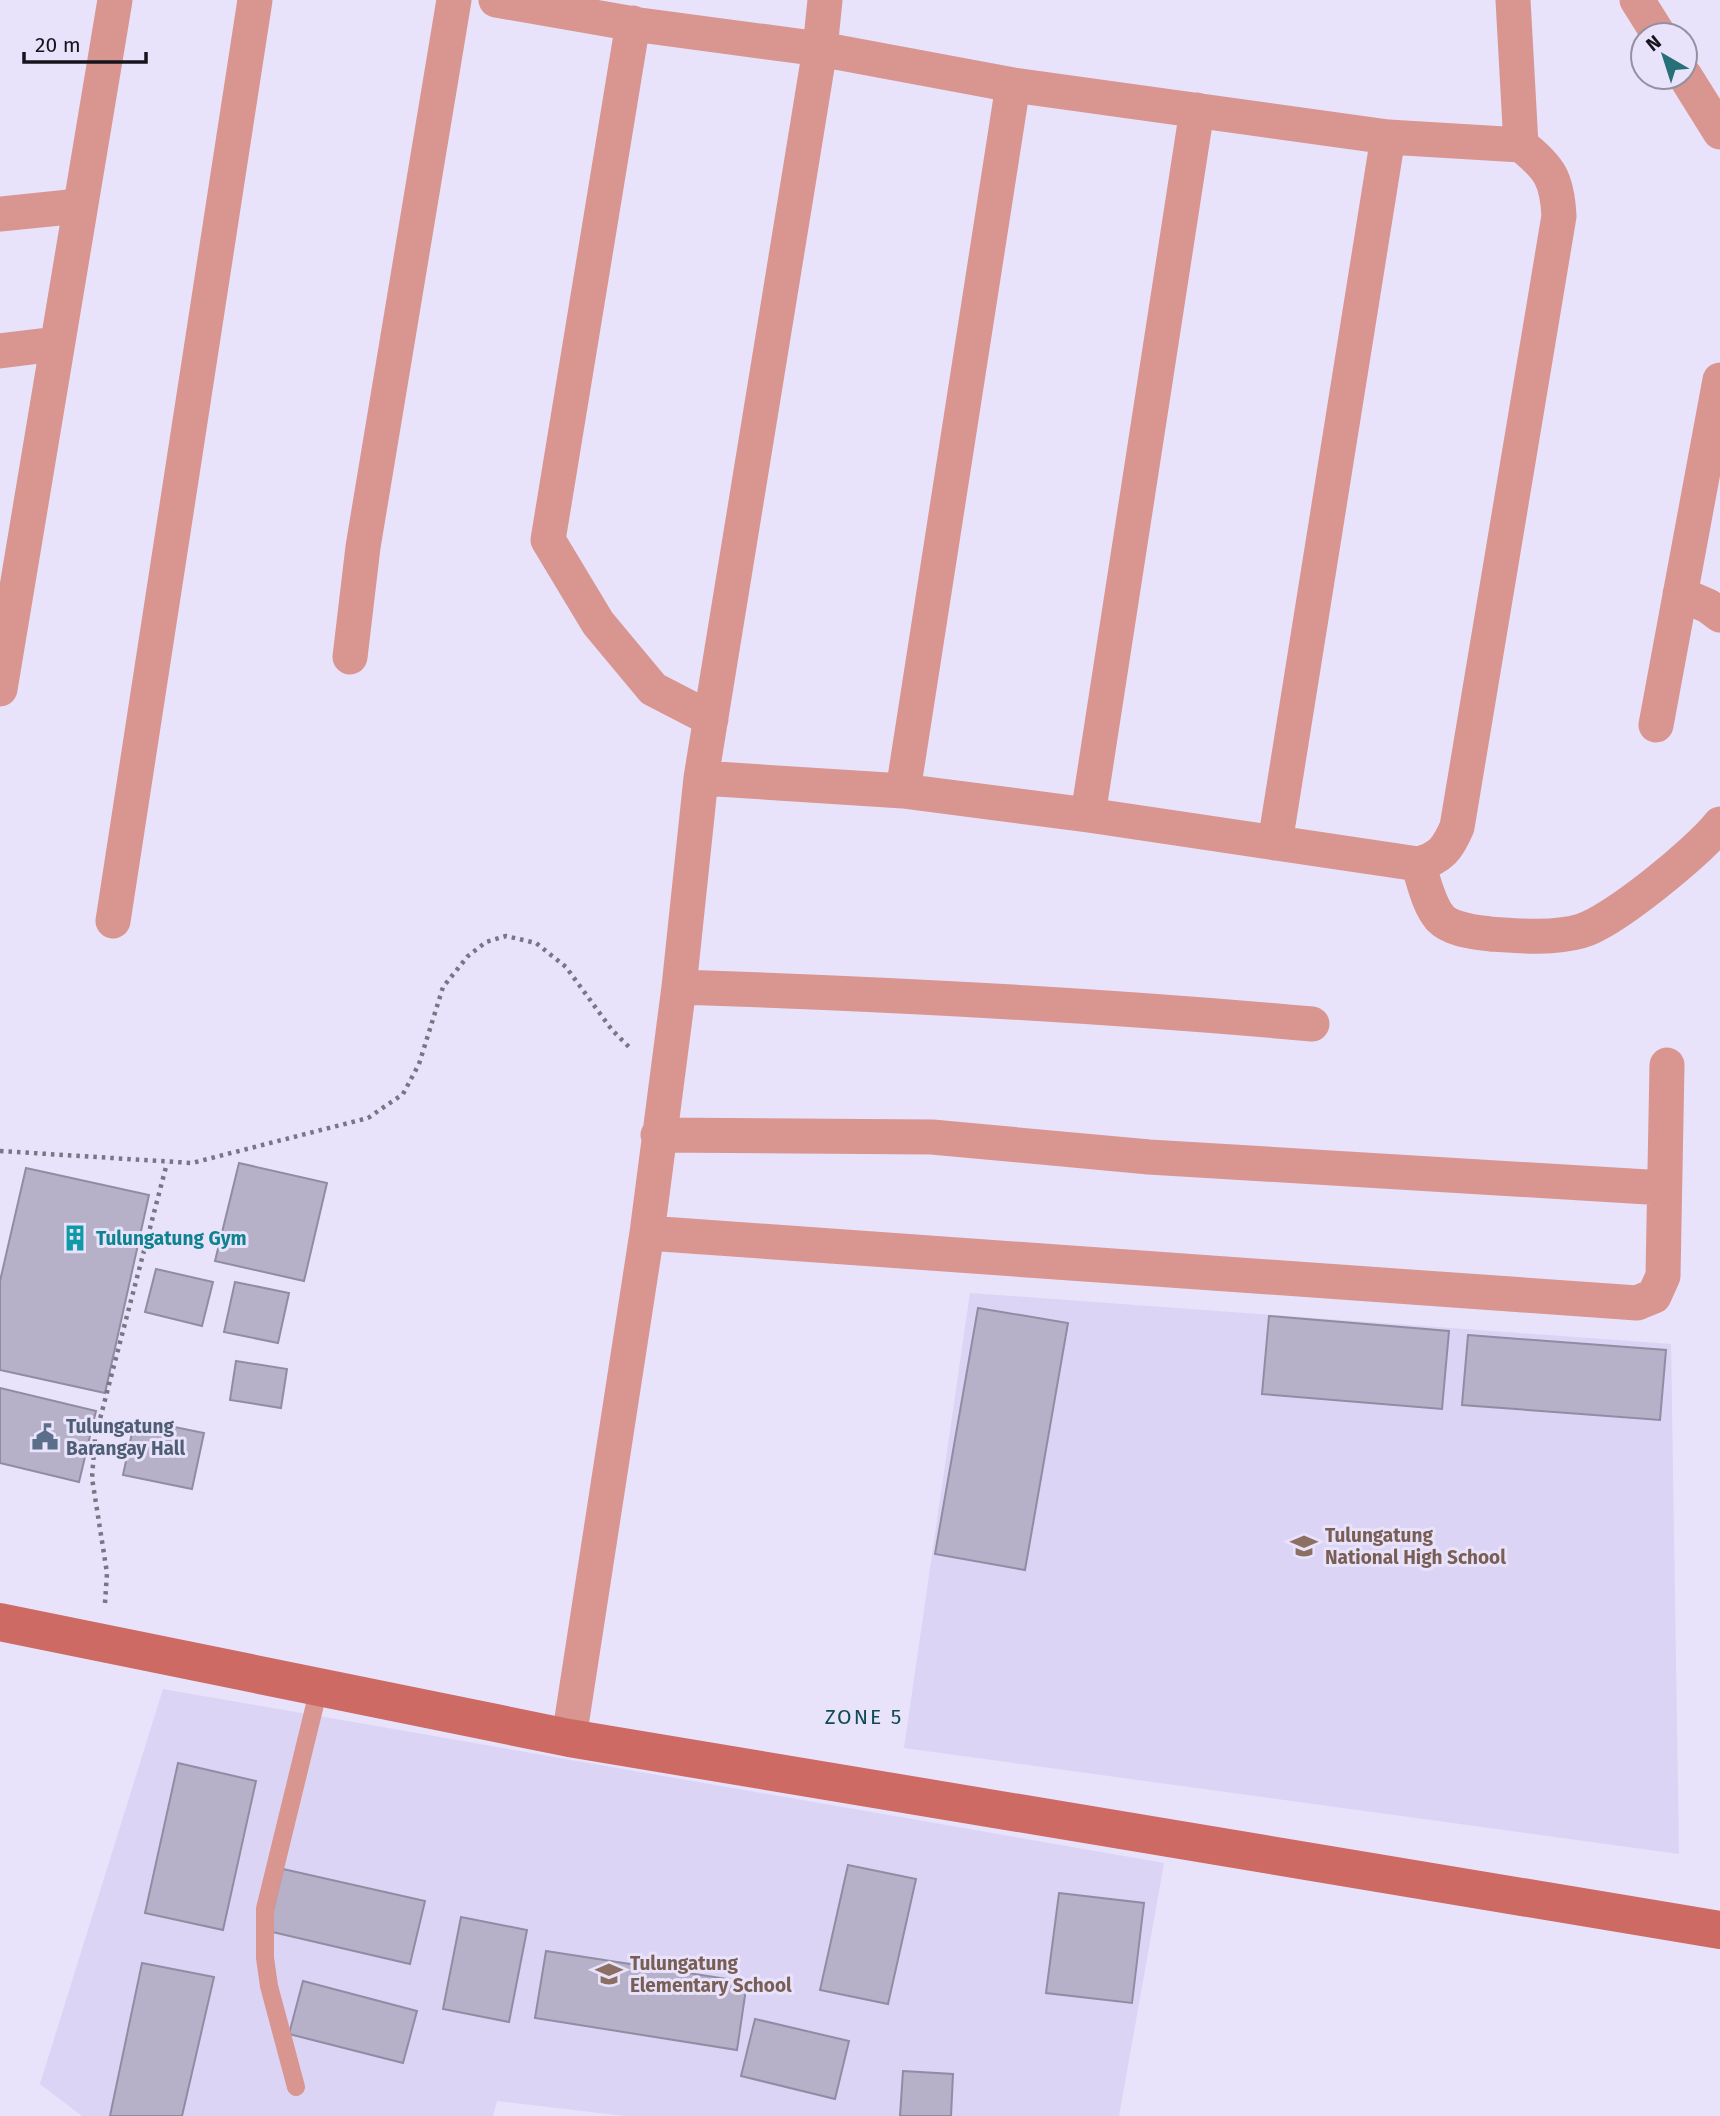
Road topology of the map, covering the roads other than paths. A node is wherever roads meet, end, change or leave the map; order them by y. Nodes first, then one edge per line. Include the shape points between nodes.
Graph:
1 (115, 0) edge
2 (255, 0) edge
3 (454, 0) edge
4 (496, 0) edge
5 (825, 0) edge
6 (1513, 0) edge
7 (1637, 0) edge
8 (1650, 21) edge
9 (633, 23) junction
10 (820, 49) junction
11 (1013, 85) junction
12 (1694, 91) edge
13 (1197, 110) junction
14 (1720, 132) edge
15 (1388, 138) junction
16 (1521, 145) junction
17 (79, 206) junction
18 (0, 214) edge
19 (56, 344) junction
20 (0, 351) edge
21 (1720, 380) edge
22 (13, 516) edge
23 (1680, 594) junction
24 (1720, 615) edge
25 (350, 657) dead end
26 (0, 689) edge
27 (711, 719) junction
28 (1656, 724) dead end
29 (701, 778) junction
30 (903, 791) junction
31 (1088, 815) junction
32 (1720, 824) edge
33 (1275, 843) junction
34 (1418, 864) junction
35 (113, 921) dead end
36 (679, 987) junction
37 (1312, 1024) dead end
38 (1667, 1065) dead end
39 (658, 1135) junction
40 (1664, 1188) junction
41 (647, 1233) junction
42 (0, 1622) edge
43 (319, 1688) junction
44 (569, 1738) junction
45 (1720, 1930) edge
46 (296, 2087) dead end

1 - 17 street
2 - 35 street
3 - 25 street via 363,547
4 - 9 street
5 - 10 street
6 - 16 street
7 - 8 street
9 - 10 street
9 - 27 street via 548,540 598,623 653,689
10 - 11 street
10 - 27 street
11 - 13 street
11 - 30 street
12 - 14 street
13 - 15 street
13 - 31 street
15 - 16 street
15 - 33 street
16 - 34 street via 1546,165 1557,189 1559,216 1458,827 1448,848 1435,860
17 - 18 street
17 - 19 street
19 - 20 street
19 - 22 street
21 - 23 street
22 - 26 street
23 - 24 street
23 - 28 street
27 - 29 street
29 - 30 street
29 - 36 street
30 - 31 street
31 - 33 street
32 - 34 street via 1678,866 1594,926 1566,935 1492,934 1451,926 1433,907
33 - 34 street
36 - 37 street via 909,996
36 - 39 street
38 - 40 street
39 - 40 street via 932,1137 1149,1157
39 - 41 street
40 - 41 street via 1662,1276 1654,1296 1637,1303
41 - 44 street
42 - 43 street
43 - 44 street
43 - 46 lane via 265,1909 269,1986
44 - 45 street

